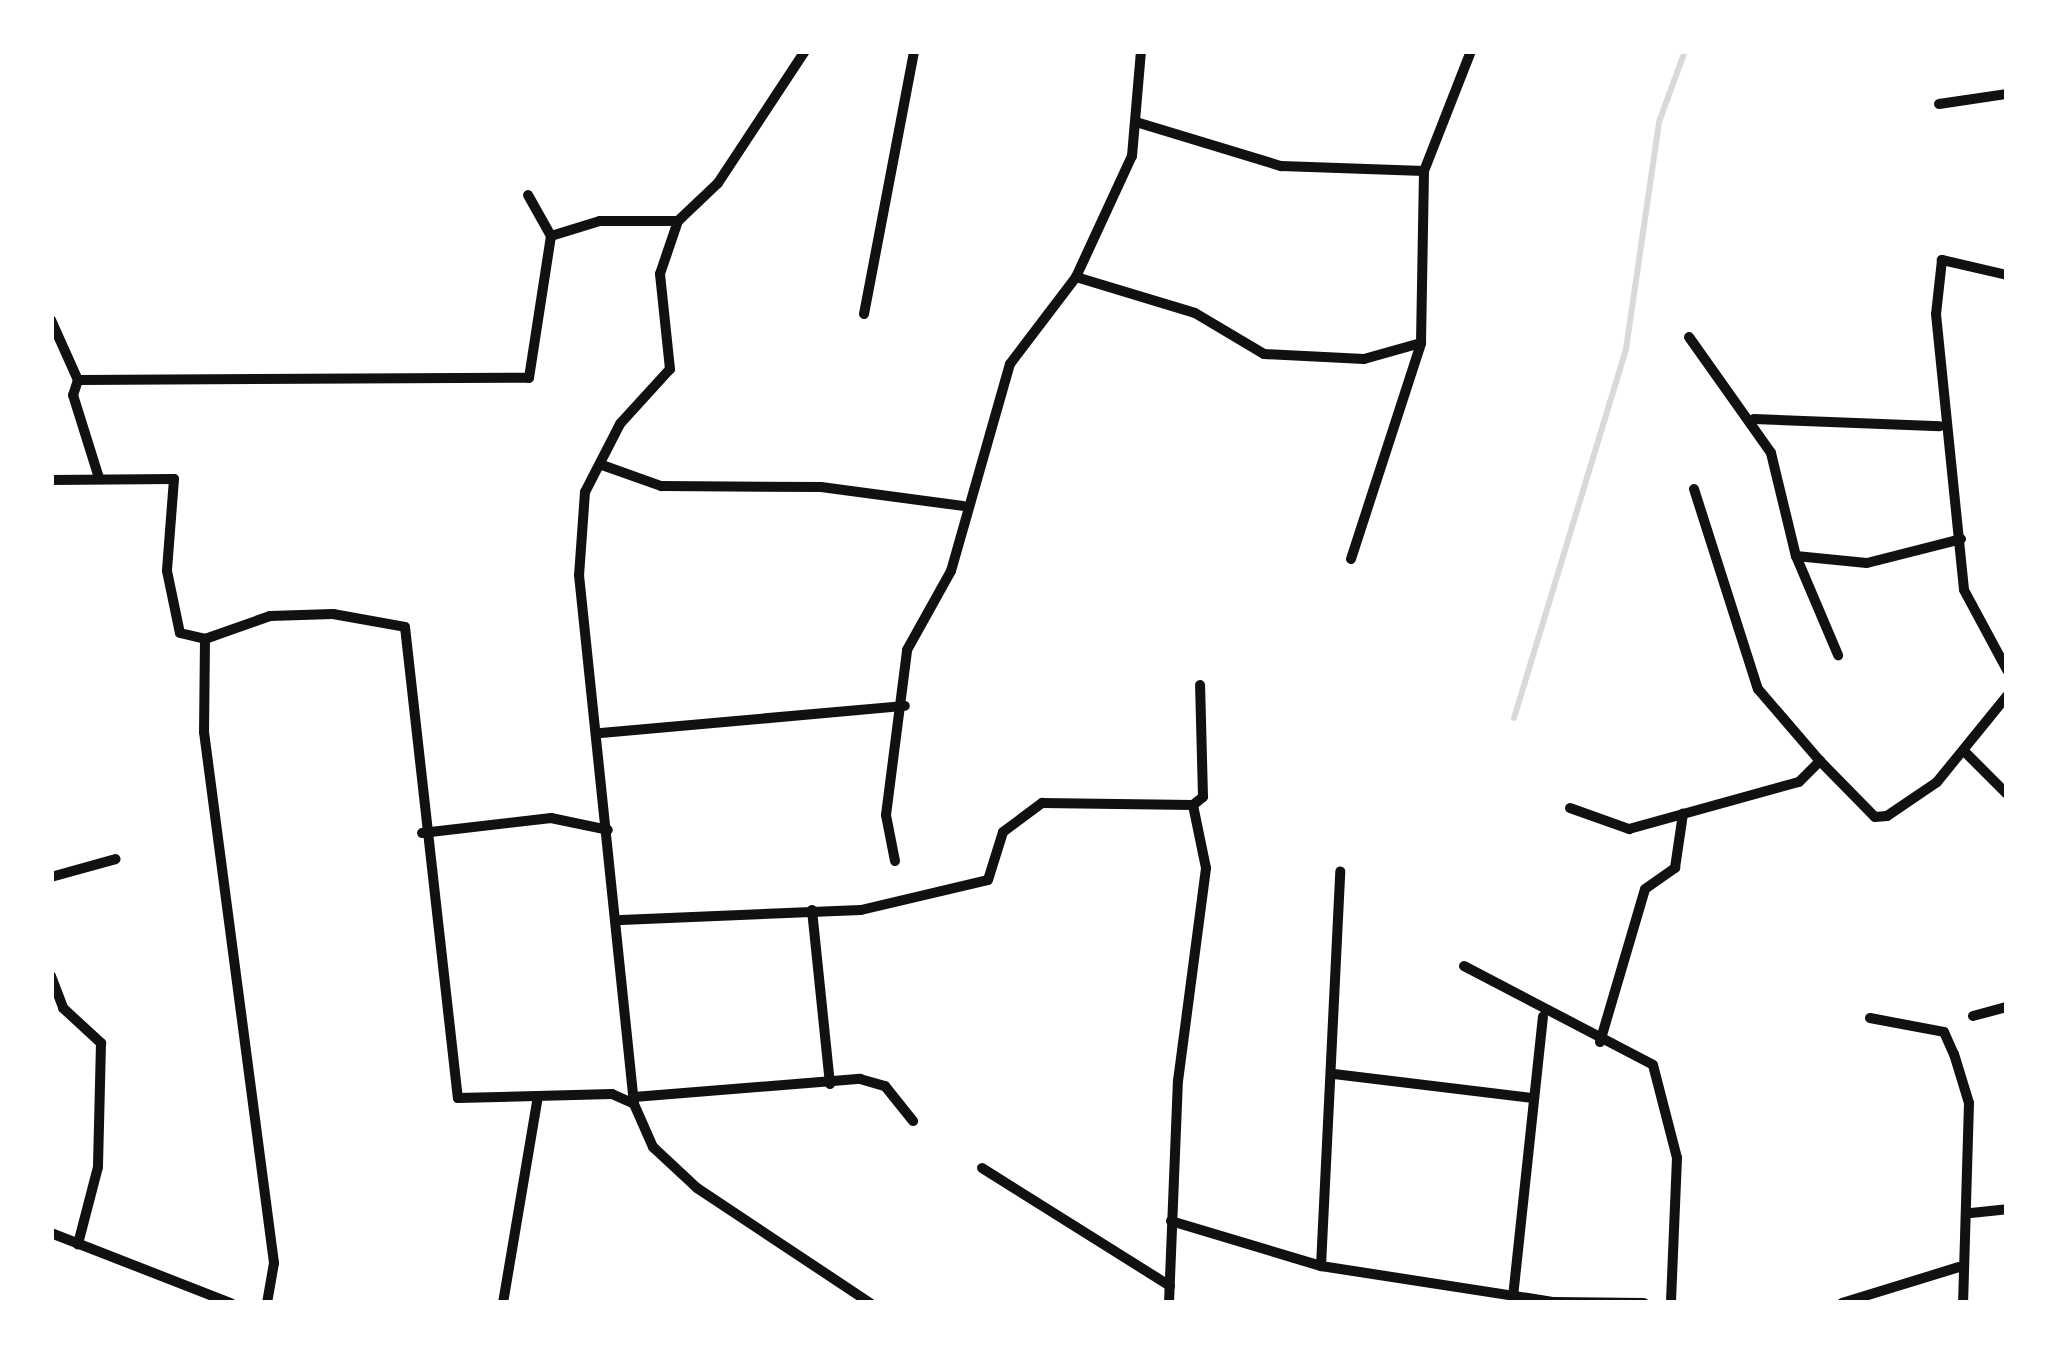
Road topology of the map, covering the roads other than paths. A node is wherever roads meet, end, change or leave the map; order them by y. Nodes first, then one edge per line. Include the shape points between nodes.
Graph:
1 (805, 51) edge
2 (914, 51) edge
3 (1141, 51) edge
4 (1471, 51) edge
5 (2007, 94) edge
6 (1939, 104) dead end
7 (1136, 122) junction
8 (1424, 171) junction
9 (528, 195) dead end
10 (678, 221) junction
11 (550, 236) junction
12 (2007, 274) edge
13 (1076, 277) junction
14 (864, 314) dead end
15 (51, 320) edge
16 (1689, 337) dead end
17 (1421, 343) junction
18 (78, 380) junction
19 (1754, 419) junction
20 (1940, 426) junction
21 (602, 464) junction
22 (98, 478) junction
23 (51, 479) edge
24 (1694, 489) dead end
25 (963, 506) junction
26 (1961, 539) junction
27 (1796, 556) junction
28 (1351, 559) dead end
29 (205, 639) junction
30 (1838, 655) dead end
31 (2007, 670) edge
32 (1200, 685) dead end
33 (2007, 696) edge
34 (905, 706) junction
35 (601, 733) junction
36 (1965, 752) junction
37 (1820, 761) junction
38 (2007, 794) edge
39 (1193, 805) junction
40 (1570, 808) dead end
41 (1682, 814) junction
42 (608, 830) junction
43 (422, 833) junction
44 (116, 860) dead end
45 (895, 861) dead end
46 (1340, 871) dead end
47 (51, 877) edge
48 (812, 910) junction
49 (621, 920) junction
50 (1464, 966) dead end
51 (51, 976) edge
52 (2007, 1007) edge
53 (1544, 1016) junction
54 (1973, 1016) dead end
55 (1870, 1018) dead end
56 (1600, 1042) junction
57 (1334, 1074) junction
58 (830, 1084) junction
59 (538, 1097) junction
60 (1532, 1098) junction
61 (634, 1101) junction
62 (913, 1121) dead end
63 (982, 1168) dead end
64 (2007, 1209) edge
65 (1971, 1213) junction
66 (1171, 1221) junction
67 (51, 1233) edge
68 (77, 1244) junction
69 (1321, 1266) junction
70 (1959, 1267) junction
71 (1170, 1286) junction
72 (1513, 1297) junction
73 (231, 1303) edge
74 (267, 1303) edge
75 (503, 1303) edge
76 (871, 1303) edge
77 (1169, 1303) edge
78 (1644, 1303) edge
79 (1671, 1303) edge
80 (1842, 1303) edge
81 (1963, 1303) edge

1 - 10 street via 718,183
2 - 14 street
3 - 7 street
4 - 8 street
5 - 6 street
7 - 8 street via 1281,166
7 - 13 street via 1132,156
8 - 17 street
9 - 11 street
10 - 11 street via 600,221
10 - 21 street via 660,274 670,369 620,424
11 - 18 street via 529,378 449,387
12 - 20 street via 1942,260
13 - 17 street via 1195,313 1264,353 1364,359
13 - 25 street via 1010,364
15 - 18 street
16 - 19 street
17 - 28 street
18 - 22 street via 73,395
19 - 20 street via 1834,413
19 - 27 street
20 - 26 street
21 - 25 street via 661,486 821,487
21 - 35 street via 585,491 579,575
22 - 23 street
22 - 29 street via 175,479 171,609 180,632
24 - 37 street via 1758,689
25 - 34 street via 951,571 908,650
26 - 27 street via 1867,563
26 - 31 street via 1964,590
27 - 30 street
29 - 43 street via 270,616 399,621 409,636
29 - 74 street via 204,732 274,1263
32 - 39 street via 1203,797
33 - 36 street
34 - 35 street
34 - 45 street via 886,815
35 - 42 street
36 - 37 street via 1911,805 1875,817
36 - 38 street
37 - 41 street via 1798,782
39 - 48 street via 1042,803 1003,832 988,880
39 - 66 street via 1206,868
40 - 41 street via 1629,829
41 - 56 street via 1675,868 1645,889
42 - 43 street via 551,818
42 - 49 street
43 - 59 street via 453,1089 470,1103
44 - 47 street
46 - 57 street
48 - 49 street
48 - 58 street
49 - 61 street
50 - 53 street
51 - 68 street via 63,1008 101,1042 98,1166
52 - 54 street
53 - 56 street
53 - 60 street
55 - 65 street via 1944,1032 1969,1103
56 - 79 street via 1653,1065 1677,1158
57 - 60 street
57 - 69 street
58 - 61 street
58 - 62 street via 885,1087
59 - 61 street via 611,1094
59 - 75 street
60 - 72 street
61 - 76 street via 652,1147 697,1188
63 - 71 street
64 - 65 street
65 - 70 street
66 - 69 street
66 - 71 street
67 - 68 street
68 - 73 street
69 - 72 street
70 - 80 street
70 - 81 street
71 - 77 street
72 - 78 street

